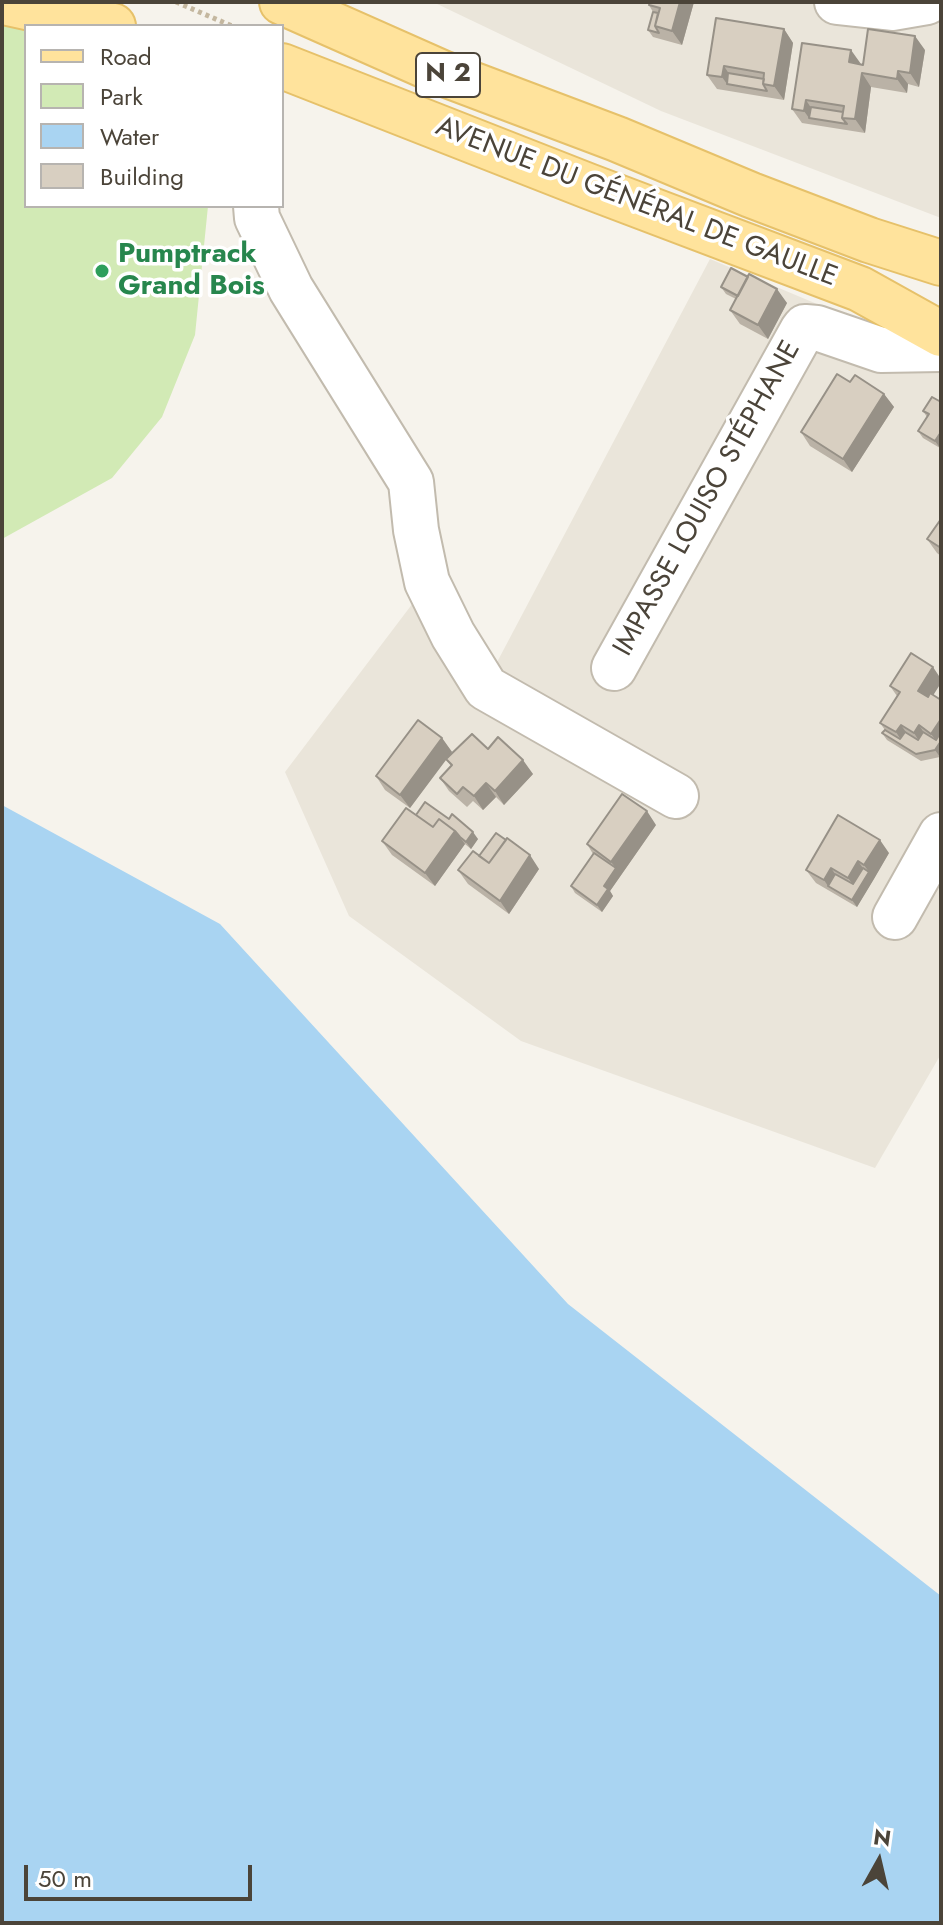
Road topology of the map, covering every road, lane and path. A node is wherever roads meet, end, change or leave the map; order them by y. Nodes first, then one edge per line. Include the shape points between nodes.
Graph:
1 (4, 2) edge
2 (176, 2) edge
3 (282, 2) edge
4 (837, 2) edge
5 (927, 2) edge
6 (104, 24) edge
7 (227, 24) edge
8 (284, 68) edge
9 (617, 139) junction
10 (256, 208) edge
11 (941, 236) edge
12 (941, 263) edge
13 (941, 334) edge
14 (941, 349) edge
15 (614, 668) dead end
16 (676, 796) dead end
17 (941, 835) edge
18 (895, 917) dead end

1 - 6 main road
2 - 7 path
3 - 9 main road, N 2 via 442,73
4 - 5 street via 892,8
8 - 13 main road, AVENUE DU GÉNÉRAL DE GAULLE via 860,289
9 - 11 main road, N 2
9 - 12 main road, N 2 via 795,212
10 - 16 street via 291,289 411,482 427,582 486,688
14 - 15 street, IMPASSE LOUISO STÉPHANE via 881,350 805,327
17 - 18 street

